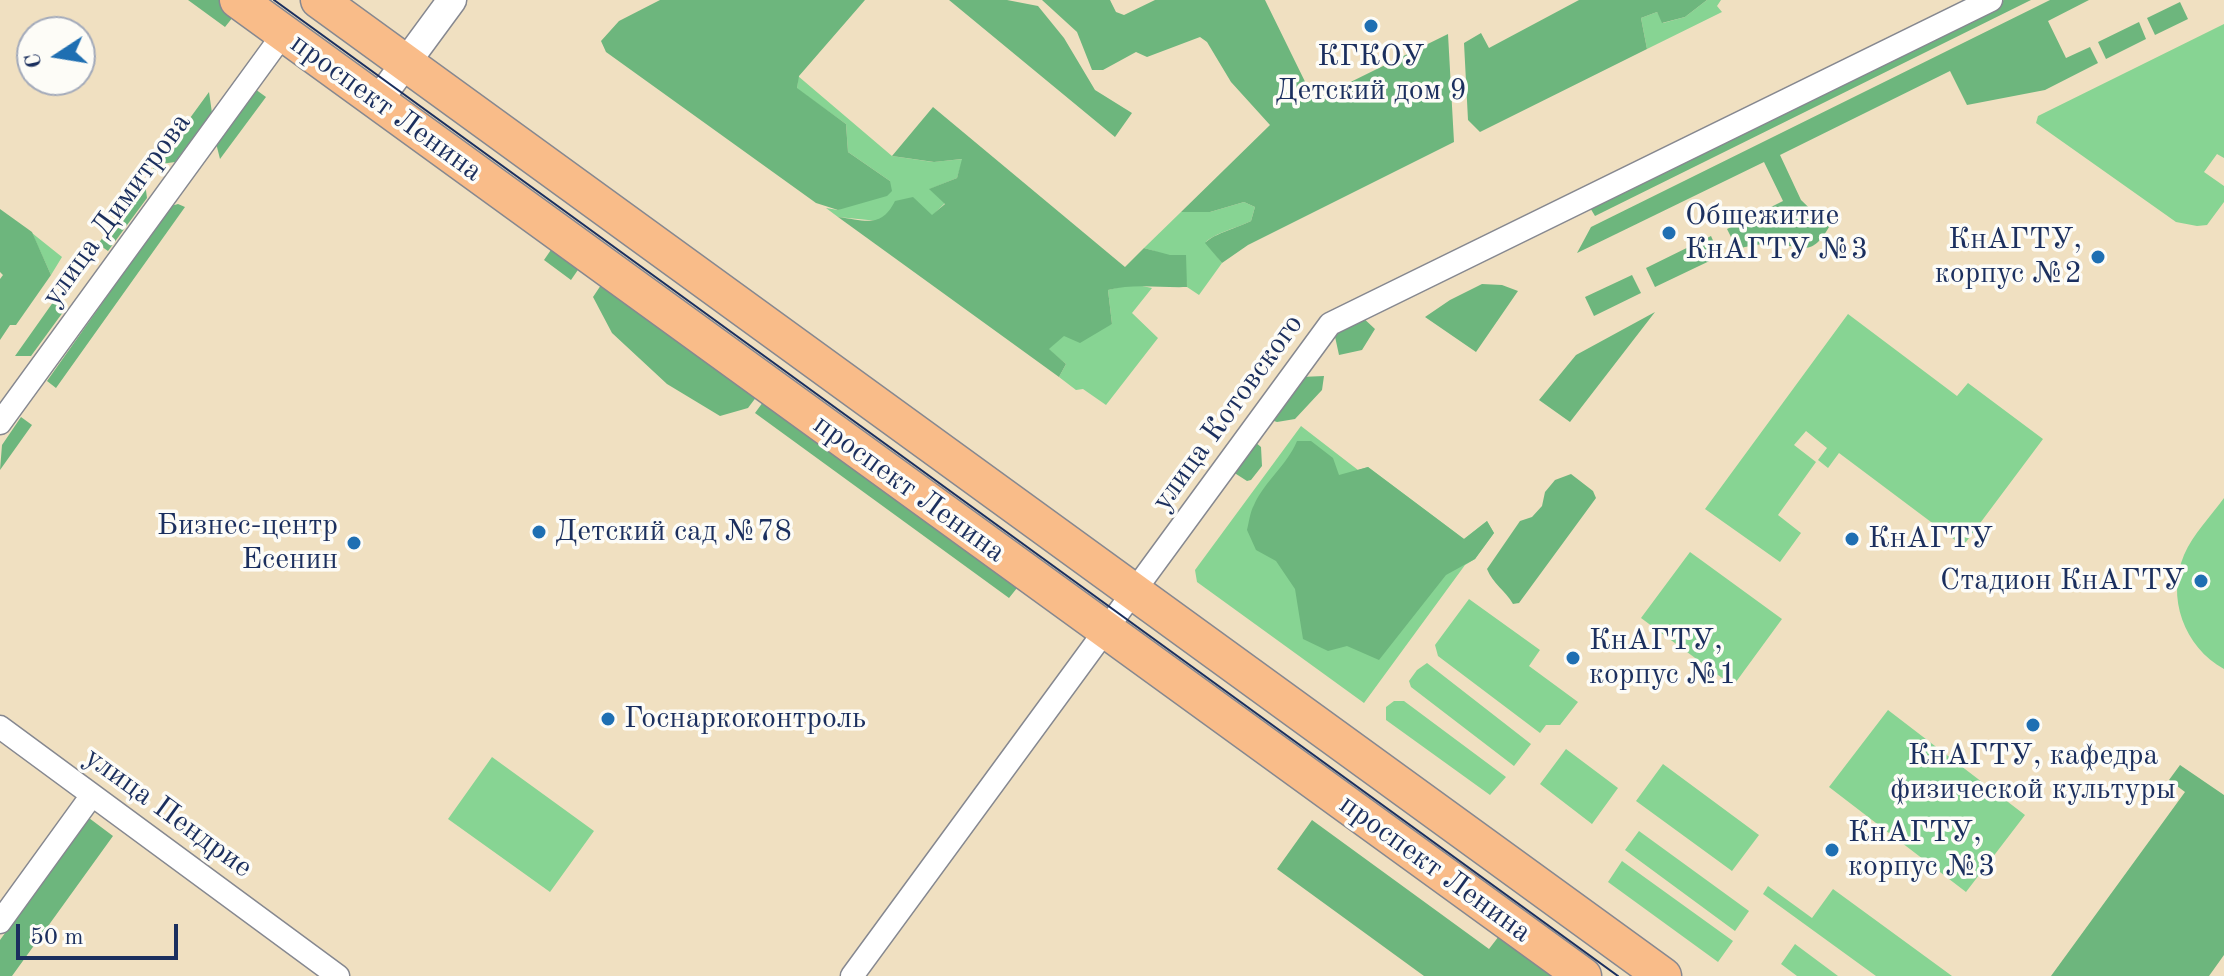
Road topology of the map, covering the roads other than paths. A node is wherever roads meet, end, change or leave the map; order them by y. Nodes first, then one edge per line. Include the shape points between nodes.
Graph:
1 (238, 0) edge
2 (319, 0) edge
3 (452, 0) edge
4 (1991, 0) edge
5 (284, 33) junction
6 (405, 64) junction
7 (377, 102) junction
8 (0, 423) edge
9 (1133, 592) junction
10 (1105, 631) junction
11 (0, 727) edge
12 (92, 795) junction
13 (0, 922) edge
14 (338, 976) edge
15 (852, 976) edge
16 (1583, 976) edge
17 (1663, 976) edge

1 - 5 highway, проспект Ленина
2 - 6 highway, проспект Ленина
3 - 6 street
4 - 9 street, улица Котовского via 1330,324
5 - 7 highway, проспект Ленина
5 - 8 street, улица Димитрова
6 - 7 street
6 - 9 highway, проспект Ленина
7 - 10 highway, проспект Ленина
9 - 10 street, улица Котовского
9 - 17 highway, проспект Ленина
10 - 15 street, улица Котовского
10 - 16 highway, проспект Ленина
11 - 12 street, улица Пендрие
12 - 13 street
12 - 14 street, улица Пендрие

